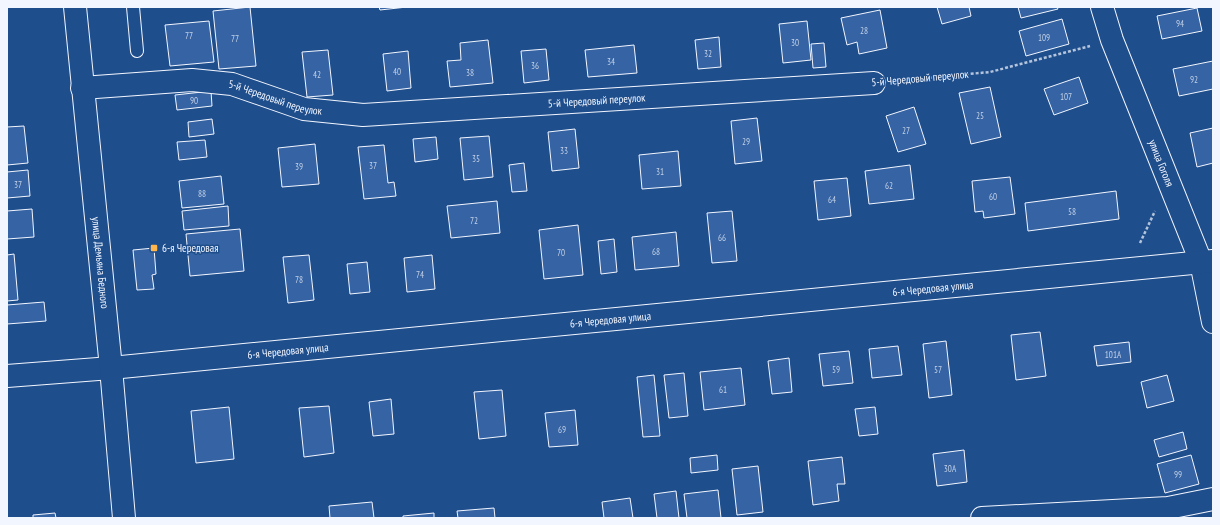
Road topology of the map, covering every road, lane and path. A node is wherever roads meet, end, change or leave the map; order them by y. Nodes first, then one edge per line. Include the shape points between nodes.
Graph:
1 (75, 7) edge
2 (133, 7) edge
3 (1102, 7) edge
4 (1112, 40) junction
5 (137, 51) dead end
6 (874, 83) joint
7 (82, 88) junction
8 (1156, 204) dead end
9 (1207, 262) edge
10 (1109, 271) junction
11 (1213, 322) edge
12 (111, 368) junction
13 (7, 376) edge
14 (1213, 499) edge
15 (124, 518) edge
16 (982, 518) edge

1 - 7 street, улица Демьяна Бедного
2 - 5 lane
3 - 4 street, улица Гоголя
4 - 6 path, 5-й Чередовый переулок via 990,72
4 - 9 street, улица Гоголя
6 - 7 street, 5-й Чередовый переулок via 363,115 304,109 232,84 192,80
7 - 12 street, улица Демьяна Бедного
8 - 10 path via 1137,250
9 - 10 street, 6-я Чередовая улица
9 - 11 street, улица Гоголя
10 - 12 street, 6-я Чередовая улица
12 - 13 street, 6-я Чередовая улица
12 - 15 street, улица Демьяна Бедного
14 - 16 street via 1168,508

